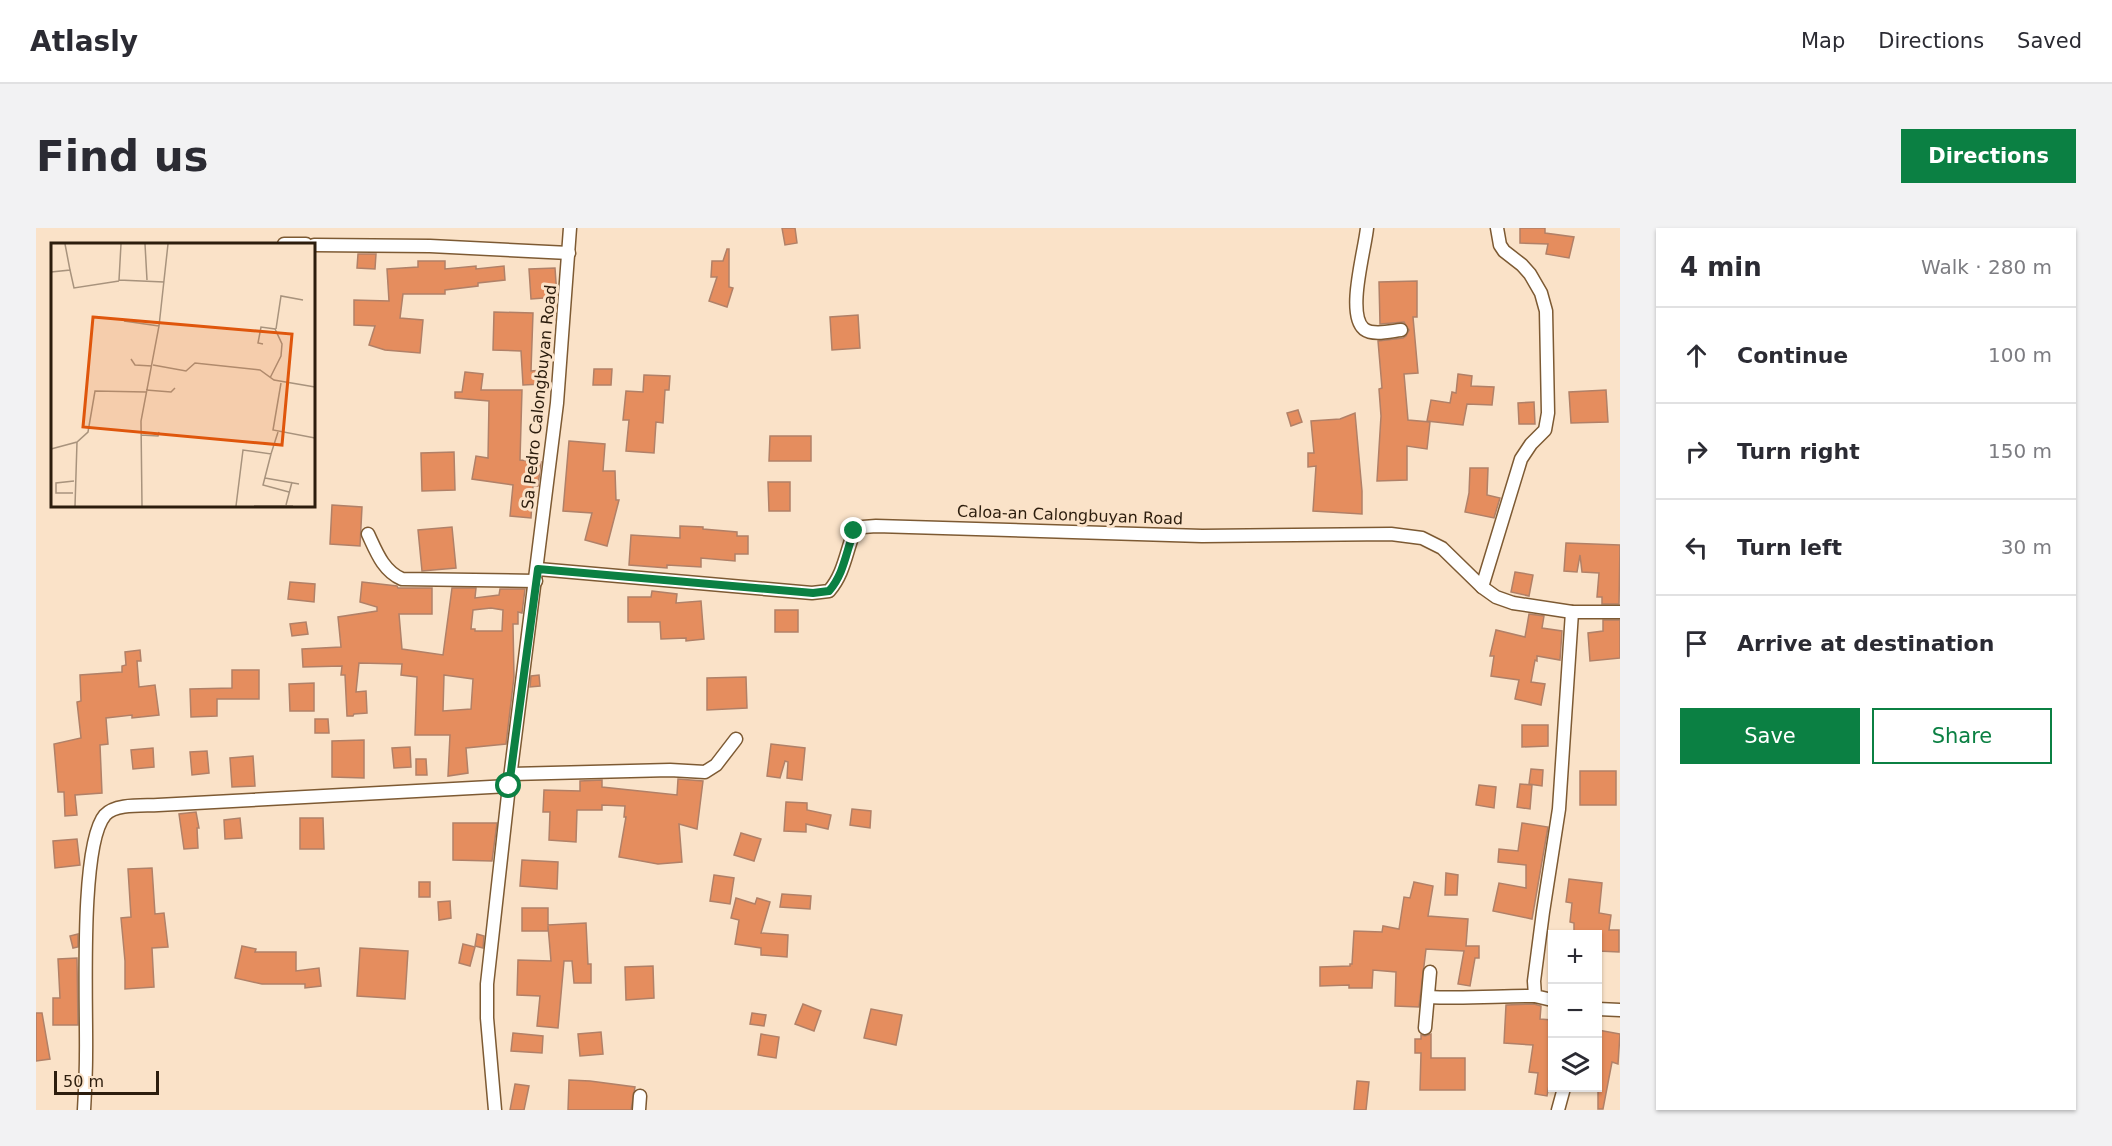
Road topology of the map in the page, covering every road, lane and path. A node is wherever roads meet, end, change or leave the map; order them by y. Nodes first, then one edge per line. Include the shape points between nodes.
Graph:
1 (570, 228) edge
2 (1367, 228) edge
3 (1497, 228) edge
4 (315, 245) edge
5 (569, 253) junction
6 (1401, 330) dead end
7 (368, 534) dead end
8 (537, 575) junction
9 (1482, 587) junction
10 (1572, 612) junction
11 (1620, 612) edge
12 (736, 739) dead end
13 (510, 780) junction
14 (1430, 972) dead end
15 (1535, 996) junction
16 (1428, 997) junction
17 (1548, 999) edge
18 (1602, 1009) edge
19 (1620, 1010) edge
20 (1425, 1029) dead end
21 (1562, 1092) edge
22 (640, 1096) dead end
23 (84, 1110) edge
24 (495, 1110) edge
25 (639, 1110) edge
26 (1558, 1110) edge

1 - 5 street, Sa Pedro Calongbuyan Road
2 - 6 street via 1356,295 1359,321 1370,332
3 - 9 street via 1500,245 1530,274 1546,311 1548,413 1545,430 1518,467
4 - 5 street
5 - 8 street, Sa Pedro Calongbuyan Road via 558,403
7 - 8 street via 381,562 402,579
8 - 9 street, Caloa-an Calongbuyan Road via 829,591 843,568 854,531 876,526 1202,536 1391,534 1422,538 1442,548
8 - 13 street, Sa Pedro Calongbuyan Road
9 - 10 street, Caloa-an Calongbuyan Road via 1513,603
10 - 11 street, Caloa-an Calongbuyan Road
10 - 15 street via 1559,809
12 - 13 street via 716,765 705,772 670,770
13 - 23 street via 131,806 114,808 105,814 93,850 88,887
13 - 24 street, Sa Pedro Calongbuyan Road via 487,984
14 - 16 street
15 - 16 street
15 - 17 street
16 - 20 street
18 - 19 street
21 - 26 street
22 - 25 street

